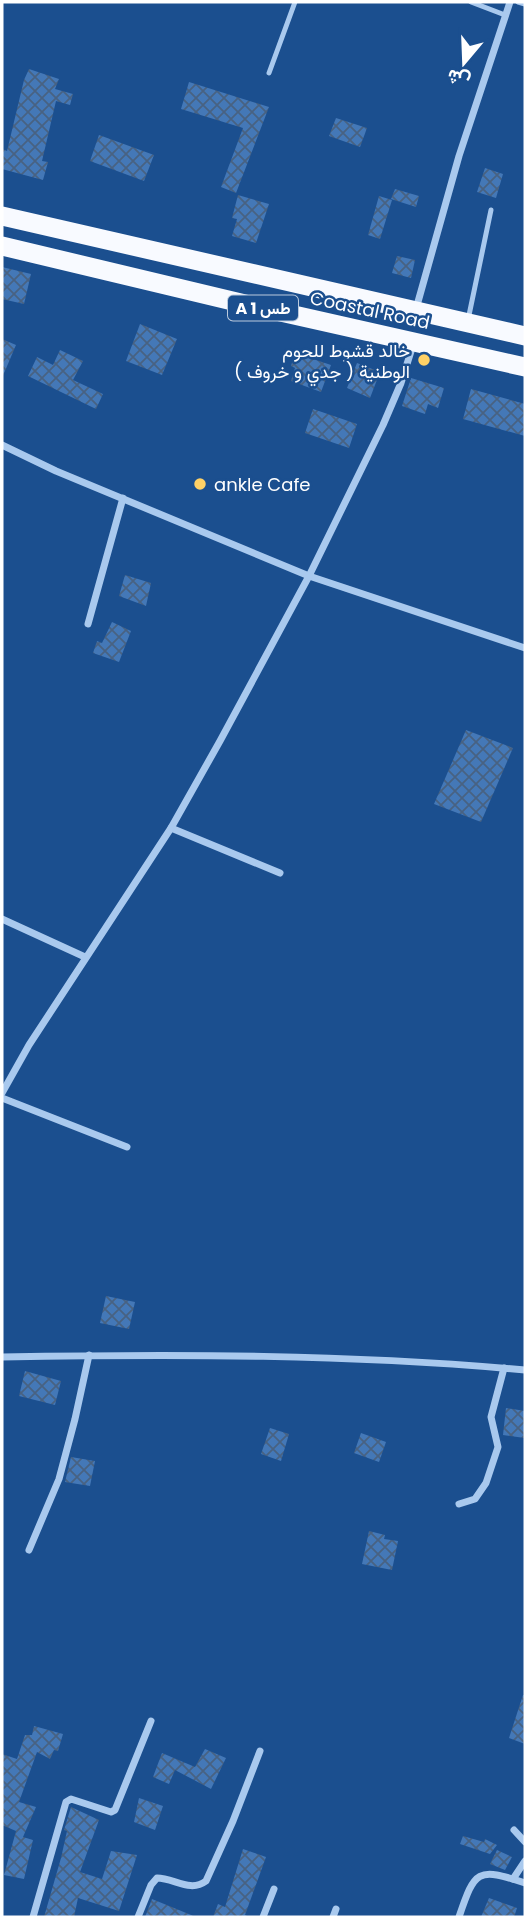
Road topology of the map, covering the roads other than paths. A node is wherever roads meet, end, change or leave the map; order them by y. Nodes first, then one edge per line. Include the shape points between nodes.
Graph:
1 (295, 2) edge
2 (471, 2) edge
3 (510, 2) edge
4 (519, 2) edge
5 (525, 4) edge
6 (505, 15) junction
7 (269, 73) dead end
8 (491, 210) dead end
9 (2, 216) edge
10 (2, 246) edge
11 (416, 311) junction
12 (468, 323) junction
13 (525, 336) edge
14 (415, 341) junction
15 (525, 367) edge
16 (2, 445) edge
17 (123, 498) junction
18 (309, 576) junction
19 (88, 624) dead end
20 (525, 648) edge
21 (171, 828) junction
22 (280, 873) dead end
23 (2, 919) edge
24 (85, 957) junction
25 (2, 1096) edge
26 (127, 1146) dead end
27 (89, 1355) junction
28 (2, 1357) edge
29 (504, 1368) junction
30 (525, 1370) edge
31 (459, 1504) dead end
32 (29, 1550) dead end
33 (150, 1721) dead end
34 (260, 1751) dead end
35 (514, 1830) dead end
36 (525, 1842) edge
37 (525, 1860) edge
38 (513, 1879) junction
39 (525, 1883) edge
40 (274, 1889) dead end
41 (336, 1909) dead end
42 (33, 1917) edge
43 (138, 1917) edge
44 (263, 1917) edge
45 (333, 1917) edge
46 (459, 1917) edge

1 - 7 lane
2 - 6 lane
3 - 6 street
4 - 5 lane
6 - 11 street
8 - 12 lane
9 - 11 highway, Coastal Road
10 - 14 highway, Coastal Road / A 1 طس
11 - 12 highway, Coastal Road
12 - 13 highway, Coastal Road
14 - 15 highway, Coastal Road / A 1 طس
14 - 18 street via 383,425
16 - 17 street
17 - 18 street
17 - 19 street
18 - 20 street
18 - 21 street
21 - 22 street
21 - 24 street
23 - 24 street
24 - 25 street
25 - 26 street
27 - 28 street
27 - 29 street via 393,1360
27 - 32 street via 65,1460
29 - 30 street
29 - 31 street via 491,1417 496,1455 475,1499
33 - 42 street via 115,1810 71,1799 66,1802
34 - 43 street via 205,1881 189,1886 158,1878
35 - 36 street
37 - 38 street
38 - 39 street
38 - 46 street via 490,1873 477,1877
40 - 44 street
41 - 45 street

